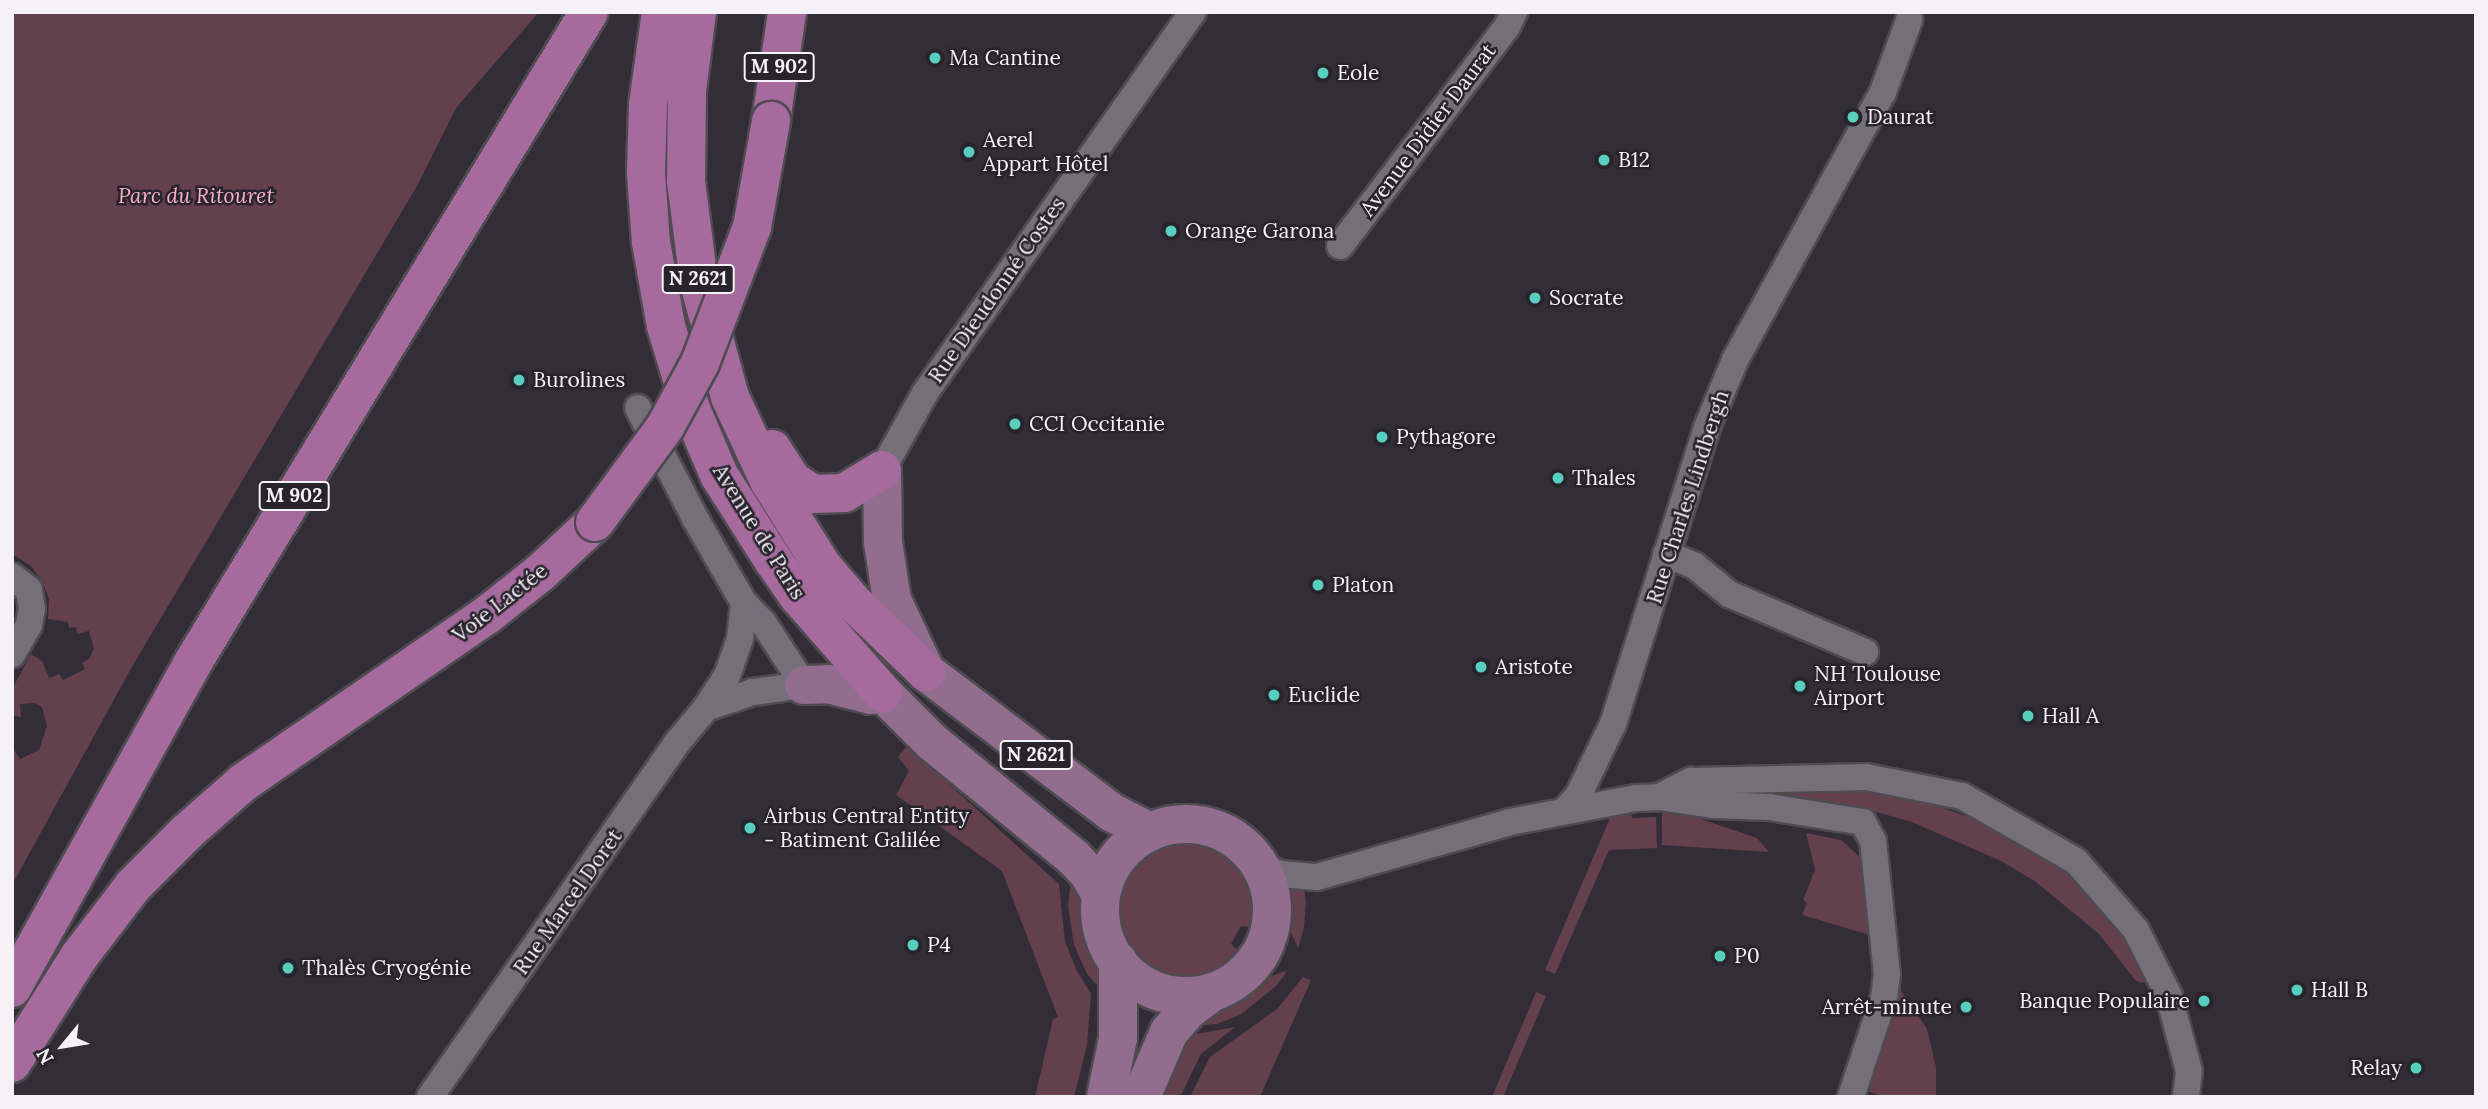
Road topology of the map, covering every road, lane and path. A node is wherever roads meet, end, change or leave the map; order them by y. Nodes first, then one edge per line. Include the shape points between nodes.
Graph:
1 (589, 12) edge
2 (661, 12) edge
3 (697, 12) edge
4 (787, 12) edge
5 (1193, 12) edge
6 (1514, 12) edge
7 (1913, 15) edge
8 (1340, 246) dead end
9 (718, 359) junction
10 (638, 408) dead end
11 (882, 470) junction
12 (1666, 554) junction
13 (12, 576) edge
14 (744, 603) junction
15 (1865, 652) dead end
16 (12, 655) edge
17 (926, 673) junction
18 (804, 685) junction
19 (883, 693) junction
20 (706, 708) junction
21 (1659, 797) junction
22 (1565, 810) junction
23 (1150, 832) junction
24 (1261, 867) junction
25 (1100, 894) junction
26 (2136, 930) junction
27 (1118, 961) junction
28 (12, 988) edge
29 (1212, 992) junction
30 (12, 1063) edge
31 (430, 1097) edge
32 (1106, 1097) edge
33 (1141, 1097) edge
34 (1851, 1097) edge
35 (2186, 1097) edge
36 (2204, 1097) edge

1 - 28 highway, M 902 via 192,664
2 - 19 highway, Avenue de Paris / N 2621 via 648,105 651,243 666,326 691,409 719,475 779,569
3 - 9 highway, Avenue de Paris / N 2621 via 687,91 686,181 698,283
4 - 30 highway, Voie Lactée / M 902, bridge via 752,228 700,363 665,427 595,522 487,615 244,782 187,832 133,886 78,958
5 - 11 street, Rue Dieudonné Costes via 925,393
6 - 8 street, Avenue Didier Daurat
7 - 12 street, Rue Charles Lindbergh via 1882,92 1735,360 1706,430
9 - 11 highway via 793,481 813,494 844,493
9 - 17 highway, Avenue de Paris / N 2621 via 754,450 803,536 854,603
10 - 14 street
11 - 17 main road via 883,542 892,600
12 - 15 street via 1695,566 1729,594
12 - 22 street, Rue Charles Lindbergh via 1613,724 1578,796
13 - 16 street via 29,590 32,609 29,625
14 - 18 street via 764,624
14 - 20 street, Rue Marcel Doret via 740,639 727,676
17 - 23 main road, Avenue de Paris / N 2621 via 1111,812
18 - 19 main road
18 - 20 street via 752,692
19 - 25 main road, Avenue de Paris / N 2621 via 933,743 1074,858
20 - 31 street, Rue Marcel Doret
21 - 22 street
21 - 26 street via 1691,781 1866,777 1962,796 2076,861
21 - 34 street via 1863,822 1873,841 1887,974 1884,997
22 - 24 street via 1317,877
23 - 24 main road via 1182,824 1214,828 1243,845
23 - 25 main road via 1124,850
24 - 29 main road via 1270,891 1269,934 1248,970
25 - 27 main road via 1103,929
26 - 35 street via 2169,996 2189,1071
26 - 36 street via 2182,989 2204,1071
27 - 29 main road via 1141,982 1170,995
27 - 32 main road via 1118,1038
29 - 33 main road via 1186,1011 1169,1032

